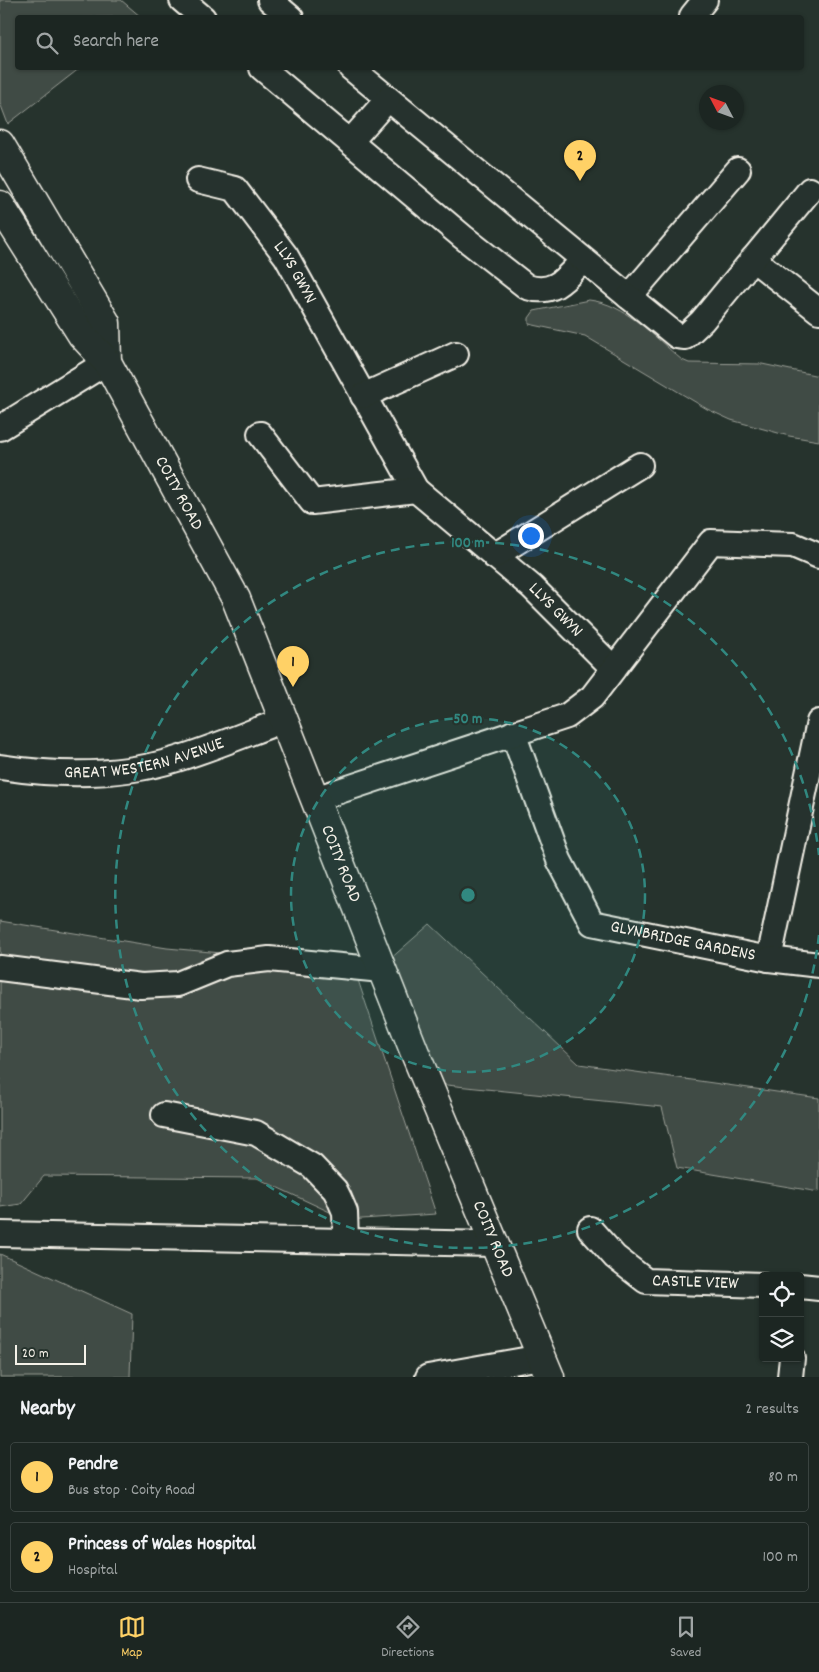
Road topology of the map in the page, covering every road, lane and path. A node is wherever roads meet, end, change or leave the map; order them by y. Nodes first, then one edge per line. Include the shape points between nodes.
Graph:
1 (182, 0) edge
2 (270, 0) edge
3 (200, 15) edge
4 (288, 15) edge
5 (264, 70) edge
6 (353, 70) edge
7 (388, 99) junction
8 (350, 142) junction
9 (0, 144) edge
10 (738, 170) dead end
11 (198, 180) dead end
12 (810, 190) dead end
13 (0, 205) edge
14 (583, 260) junction
15 (753, 260) junction
16 (629, 297) junction
17 (819, 311) edge
18 (456, 354) dead end
19 (106, 362) junction
20 (362, 396) junction
21 (0, 428) edge
22 (260, 434) dead end
23 (640, 465) dead end
24 (416, 490) junction
25 (494, 556) junction
26 (819, 556) edge
27 (613, 668) junction
28 (284, 720) junction
29 (819, 722) edge
30 (513, 733) junction
31 (0, 767) edge
32 (315, 799) junction
33 (769, 959) junction
34 (819, 965) edge
35 (0, 968) edge
36 (382, 970) junction
37 (164, 1115) dead end
38 (590, 1230) dead end
39 (0, 1234) edge
40 (346, 1241) junction
41 (494, 1244) junction
42 (759, 1285) edge
43 (792, 1362) edge
44 (546, 1367) edge
45 (428, 1377) edge
46 (790, 1377) edge

1 - 3 street
2 - 4 street
5 - 8 street
6 - 7 street
7 - 8 street
7 - 14 street
8 - 14 street via 462,237 527,287 548,290 566,278
9 - 19 main road, COITY ROAD via 106,323
10 - 16 street
11 - 20 street, LLYS GWYN via 235,189 286,256
12 - 15 street
13 - 19 main road, COITY ROAD via 82,335
14 - 16 street
15 - 16 street via 685,337 677,336
15 - 17 street
18 - 20 street
19 - 21 street
19 - 28 main road, COITY ROAD via 236,599
20 - 24 street, LLYS GWYN
22 - 24 street via 312,502
23 - 25 street
24 - 25 street, LLYS GWYN
25 - 27 street, LLYS GWYN via 532,587
26 - 27 street via 793,546 711,542
27 - 30 street via 592,697 567,716
28 - 31 street, GREAT WESTERN AVENUE via 175,760 109,772 44,774
28 - 32 main road, COITY ROAD
29 - 33 street, GLYNBRIDGE GARDENS
30 - 32 street
30 - 33 street, GLYNBRIDGE GARDENS via 559,860 592,923
32 - 36 main road, COITY ROAD
33 - 34 street
35 - 36 street via 141,986 178,984 227,964 269,959
36 - 41 main road, COITY ROAD
37 - 40 street via 256,1133 312,1166 339,1198 345,1212
38 - 42 street, CASTLE VIEW via 615,1257 646,1281
39 - 40 street
40 - 41 street
41 - 44 main road, COITY ROAD
43 - 46 street
44 - 45 street

